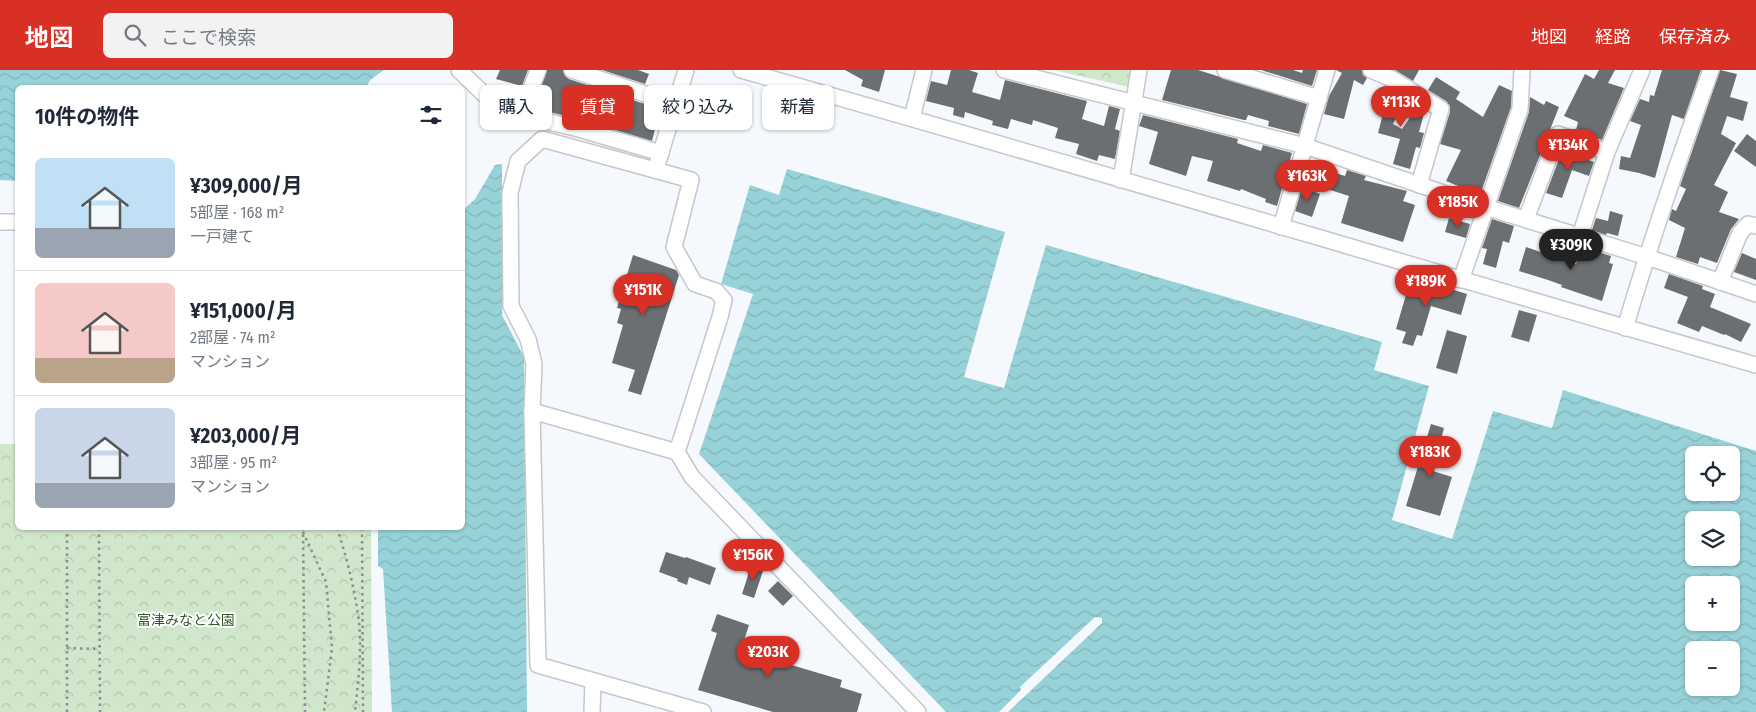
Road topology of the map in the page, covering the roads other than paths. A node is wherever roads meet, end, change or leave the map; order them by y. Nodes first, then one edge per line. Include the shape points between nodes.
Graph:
1 (459, 70) edge
2 (538, 70) edge
3 (572, 70) edge
4 (686, 70) edge
5 (741, 70) edge
6 (924, 70) edge
7 (1008, 70) edge
8 (1139, 70) edge
9 (1225, 70) edge
10 (1327, 70) edge
11 (1370, 70) edge
12 (1522, 70) edge
13 (1642, 70) edge
14 (1711, 70) edge
15 (1394, 74) edge
16 (533, 85) edge
17 (682, 85) edge
18 (480, 90) edge
19 (644, 94) edge
20 (1319, 98) junction
21 (1134, 103) junction
22 (912, 118) junction
23 (552, 122) edge
24 (668, 130) edge
25 (1305, 146) junction
26 (1607, 152) junction
27 (660, 153) junction
28 (656, 168) junction
29 (1121, 180) junction
30 (1419, 185) junction
31 (1486, 207) junction
32 (1526, 219) junction
33 (0, 222) edge
34 (15, 222) edge
35 (1756, 226) edge
36 (1282, 227) junction
37 (1580, 236) junction
38 (1646, 257) junction
39 (1461, 280) junction
40 (1720, 282) junction
41 (1756, 294) edge
42 (1625, 328) junction
43 (1755, 362) edge
44 (532, 410) junction
45 (677, 452) junction
46 (593, 681) junction
47 (592, 712) edge
48 (703, 712) edge
49 (918, 712) edge

1 - 18 street
2 - 16 street
3 - 19 street
4 - 17 street
5 - 22 street
6 - 22 street
7 - 21 street
8 - 21 street
9 - 20 street
10 - 20 street
11 - 15 street
12 - 31 street via 1520,109
13 - 26 street
14 - 38 street
15 - 30 street via 1441,109
20 - 25 street
21 - 25 street
21 - 29 street
22 - 29 street
23 - 27 street
24 - 27 street
25 - 30 street
25 - 36 street
26 - 32 street via 1558,134
26 - 37 street
27 - 28 street
28 - 44 street via 542,138 518,161 510,193 511,306 528,339 534,364
28 - 45 street via 691,180 674,247 694,284 716,291 724,300
29 - 36 street
30 - 31 street
31 - 32 street
31 - 39 street
32 - 37 street
33 - 34 street
35 - 40 street via 1748,224 1740,233
36 - 39 street
37 - 38 street
38 - 40 street
38 - 42 street
39 - 42 street
40 - 41 street
42 - 43 street
44 - 45 street
44 - 46 street via 538,666
45 - 49 street via 692,477
46 - 47 street
46 - 48 street

